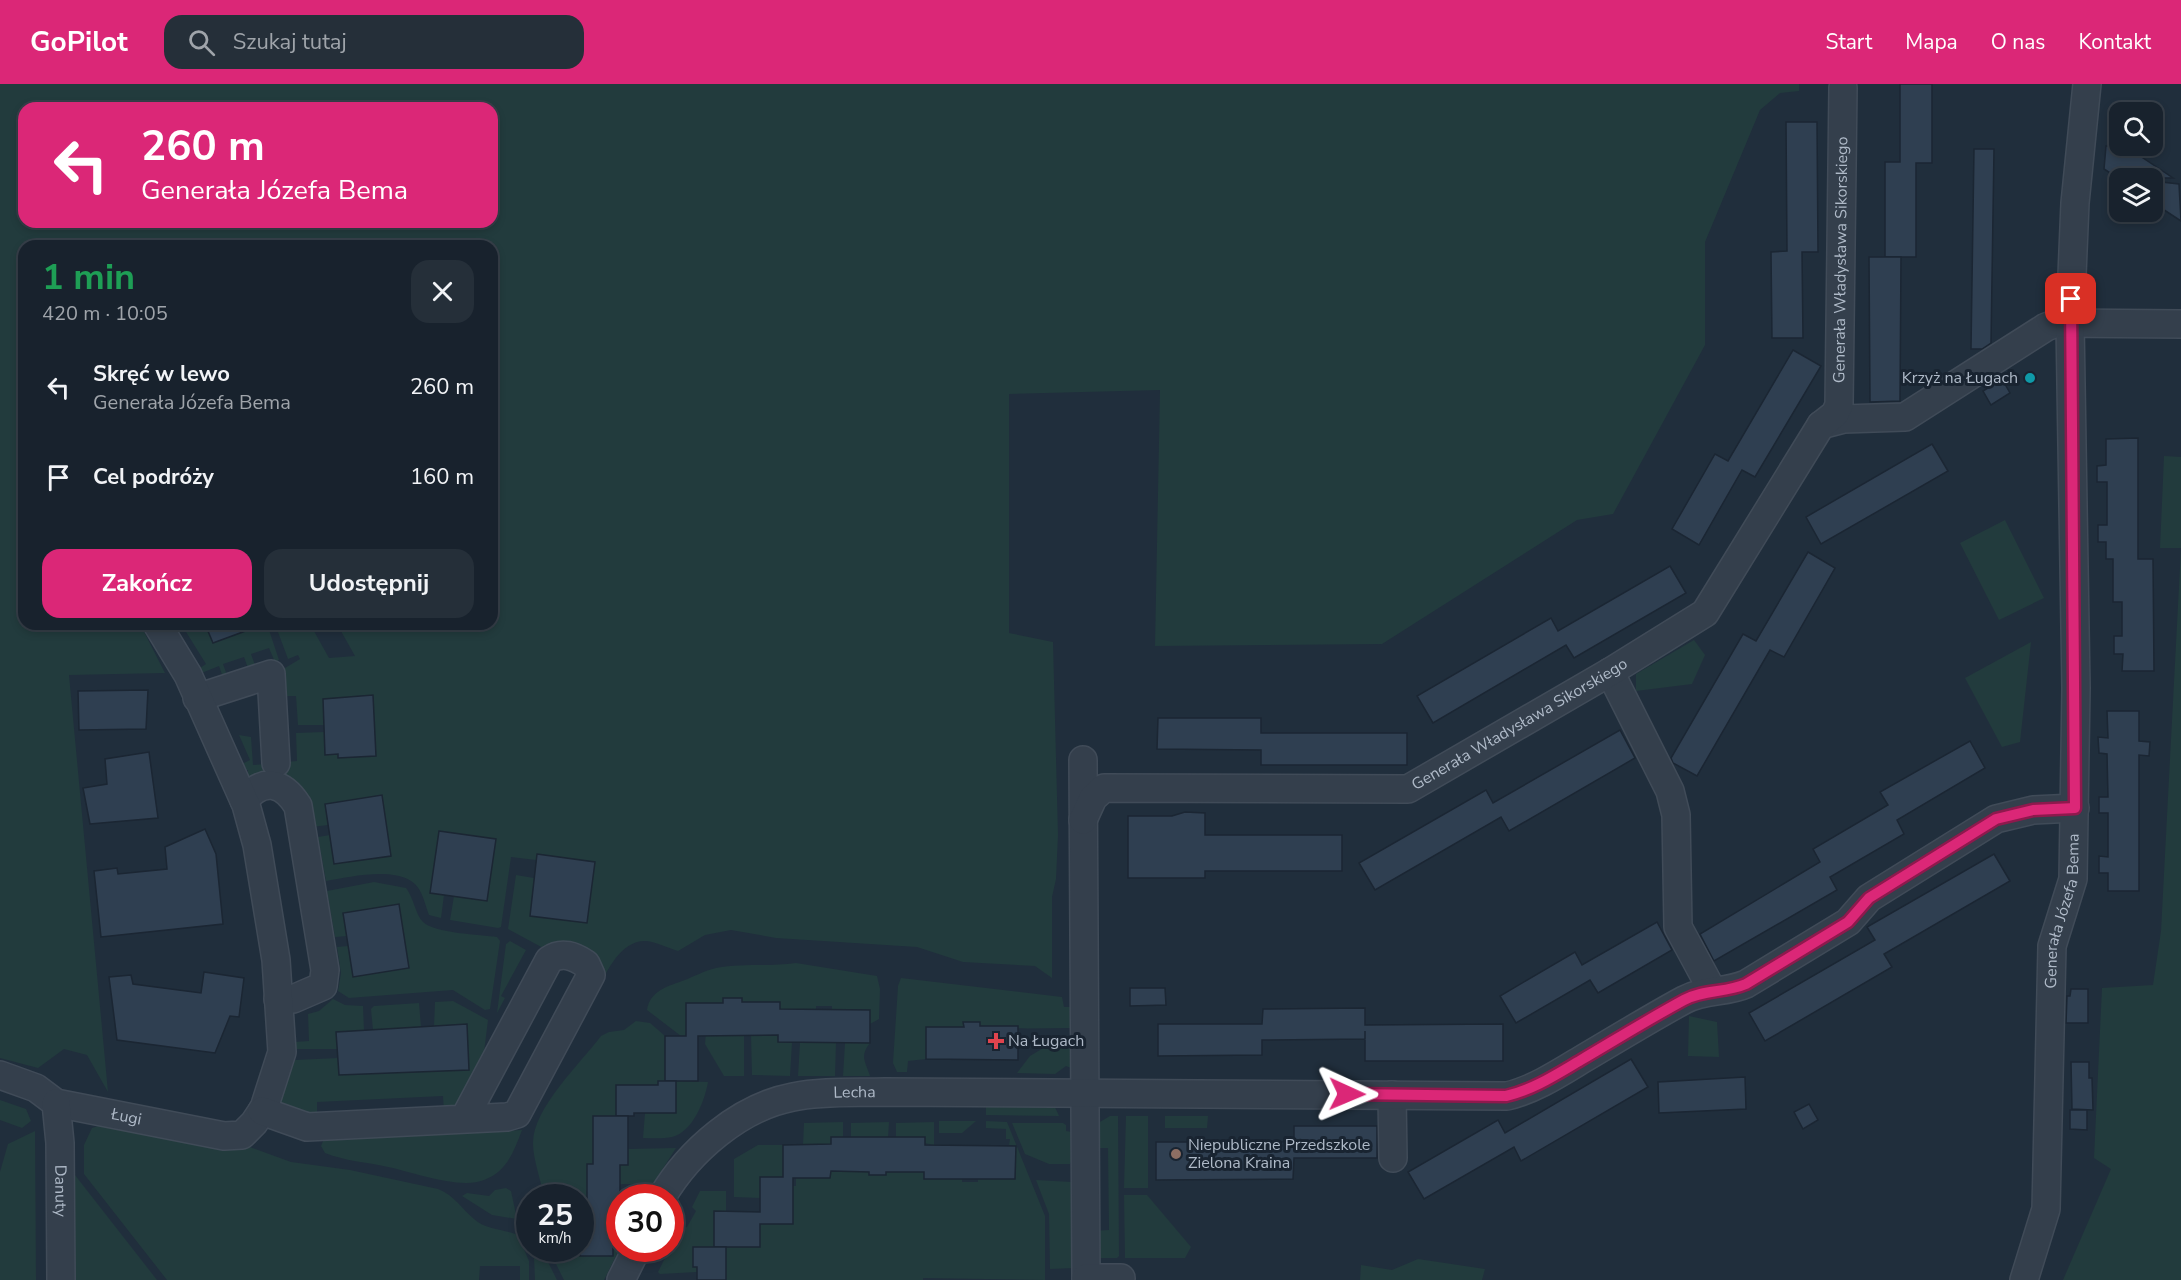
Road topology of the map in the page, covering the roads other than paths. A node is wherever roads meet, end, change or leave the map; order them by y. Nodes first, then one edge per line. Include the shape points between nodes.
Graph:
1 (2087, 84) edge
2 (1843, 88) dead end
3 (2070, 323) junction
4 (2181, 324) edge
5 (1821, 425) junction
6 (161, 630) edge
7 (1610, 672) junction
8 (197, 698) junction
9 (1083, 760) dead end
10 (276, 763) dead end
11 (244, 800) junction
12 (2075, 808) junction
13 (1083, 820) junction
14 (1712, 990) junction
15 (278, 999) junction
16 (0, 1076) edge
17 (1084, 1093) junction
18 (1392, 1095) junction
19 (56, 1103) junction
20 (258, 1117) junction
21 (464, 1119) junction
22 (1393, 1158) dead end
23 (671, 1184) edge
24 (630, 1262) edge
25 (1121, 1278) dead end
26 (1086, 1279) edge
27 (61, 1280) edge
28 (621, 1280) edge
29 (2024, 1280) edge

1 - 3 street, Generała Józefa Bema via 2075,203
2 - 5 street, Generała Władysława Sikorskiego via 1839,405 1835,414
3 - 4 street
3 - 5 street via 2046,327 1905,417 1844,419
3 - 12 street, Generała Józefa Bema
5 - 7 street, Generała Władysława Sikorskiego via 1705,614
6 - 8 street
7 - 13 street, Generała Władysława Sikorskiego via 1408,789 1104,788 1093,798
7 - 14 street via 1670,791 1676,815 1678,927
8 - 10 street via 272,674
8 - 11 street
9 - 13 street, Generała Władysława Sikorskiego
11 - 15 street via 267,901
11 - 15 street via 254,789 272,784 289,791 298,806 325,970 323,986 293,999
12 - 14 street, Lecha via 2033,810 1996,819 1869,898 1848,922 1746,984
12 - 29 street, Generała Józefa Bema via 2073,879 2052,946 2046,1209
13 - 17 street, Generała Władysława Sikorskiego
14 - 18 street, Lecha via 1687,999 1516,1094
15 - 20 street via 282,1052
16 - 19 street, Ługi via 36,1088
17 - 18 street, Lecha
17 - 23 street, Lecha via 885,1092 792,1097 761,1108 711,1138 684,1164
17 - 26 street, Generała Władysława Sikorskiego
18 - 22 street
19 - 20 street, Ługi via 224,1136 242,1135
19 - 27 street, Danuty
20 - 21 street via 307,1127
21 - 21 street via 517,1114 591,975 586,964 561,955 549,960
24 - 28 street
25 - 26 street

